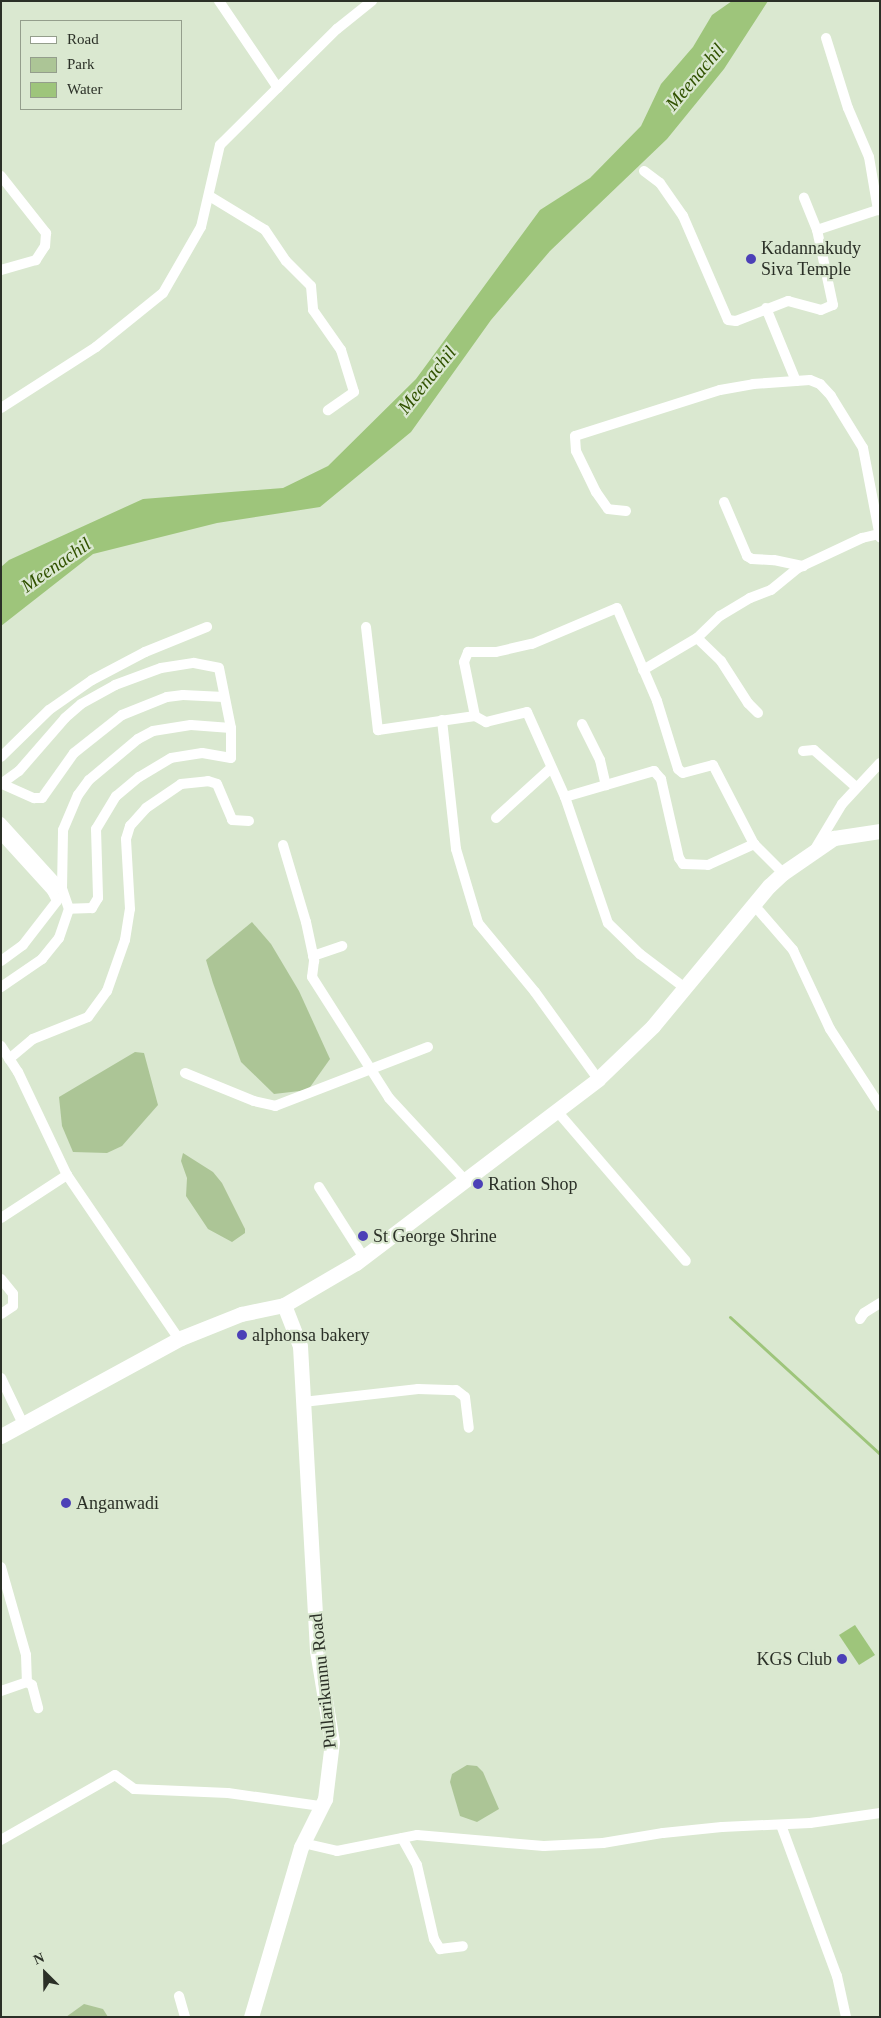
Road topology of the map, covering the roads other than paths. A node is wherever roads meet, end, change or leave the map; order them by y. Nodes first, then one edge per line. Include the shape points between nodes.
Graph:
1 (219, 1) edge
2 (372, 1) edge
3 (826, 38) dead end
4 (278, 88) junction
5 (644, 171) dead end
6 (1, 176) edge
7 (804, 196) dead end
8 (210, 197) junction
9 (879, 209) edge
10 (817, 230) junction
11 (1, 270) edge
12 (766, 308) junction
13 (796, 382) junction
14 (1, 408) edge
15 (328, 410) dead end
16 (724, 502) dead end
17 (626, 511) dead end
18 (879, 535) edge
19 (803, 566) junction
20 (207, 627) dead end
21 (366, 627) dead end
22 (697, 638) junction
23 (643, 670) junction
24 (224, 697) junction
25 (758, 713) dead end
26 (475, 716) junction
27 (442, 720) junction
28 (582, 724) dead end
29 (231, 728) junction
30 (803, 751) dead end
31 (1, 757) edge
32 (880, 763) edge
33 (551, 768) junction
34 (678, 769) junction
35 (656, 772) junction
36 (1, 784) edge
37 (606, 786) junction
38 (856, 787) junction
39 (565, 797) junction
40 (496, 818) dead end
41 (249, 821) dead end
42 (1, 822) edge
43 (880, 831) edge
44 (1, 835) edge
45 (754, 844) junction
46 (283, 845) dead end
47 (815, 849) junction
48 (784, 873) junction
49 (62, 889) junction
50 (754, 905) junction
51 (69, 909) junction
52 (342, 946) dead end
53 (313, 956) junction
54 (1, 961) edge
55 (1, 987) edge
56 (685, 988) junction
57 (1, 1046) edge
58 (428, 1047) dead end
59 (9, 1060) junction
60 (368, 1070) junction
61 (185, 1073) dead end
62 (598, 1079) junction
63 (880, 1106) edge
64 (556, 1110) junction
65 (67, 1176) junction
66 (465, 1180) junction
67 (319, 1187) dead end
68 (1, 1218) edge
69 (364, 1258) junction
70 (686, 1261) dead end
71 (1, 1279) edge
72 (880, 1303) edge
73 (284, 1305) junction
74 (1, 1314) edge
75 (860, 1319) dead end
76 (179, 1339) junction
77 (1, 1378) edge
78 (303, 1402) junction
79 (23, 1424) junction
80 (469, 1428) dead end
81 (1, 1436) edge
82 (1, 1567) edge
83 (27, 1682) junction
84 (1, 1691) edge
85 (38, 1708) dead end
86 (321, 1806) junction
87 (880, 1813) edge
88 (781, 1825) junction
89 (402, 1838) junction
90 (1, 1840) edge
91 (303, 1843) junction
92 (463, 1946) dead end
93 (179, 1996) dead end
94 (185, 2017) edge
95 (251, 2017) edge
96 (846, 2017) edge

1 - 4 street
2 - 4 street via 337,29
3 - 9 street via 848,108 869,157
4 - 8 street via 220,145
5 - 12 street via 660,183 678,207 728,320 736,321
6 - 11 street via 46,233 45,246 36,260
7 - 10 street
8 - 14 street via 201,227 163,293 96,347
8 - 15 street via 265,230 286,261 311,286 313,310 341,350 354,392
9 - 10 street
10 - 12 street via 833,305 821,310 788,301
12 - 13 street
13 - 17 street via 753,384 720,390 575,436 576,451 596,492 608,509
13 - 18 street via 810,380 820,384 858,436
16 - 19 street via 746,556
18 - 19 street via 862,538
19 - 22 street via 771,590 720,616
20 - 31 street via 145,652 92,680 49,710
21 - 27 street via 378,730
22 - 23 street
22 - 25 street via 721,661
23 - 26 street via 617,608 532,644 496,652 468,652 464,662
23 - 34 street via 660,709
24 - 29 street
24 - 36 street via 167,697 122,715 74,753 42,798 34,798
24 - 36 street via 218,668 214,665 194,663 147,672 81,704 48,735 20,771
26 - 27 street
26 - 33 street via 486,722 527,712
27 - 62 street via 456,850 478,923 535,992
28 - 37 street via 600,760
29 - 49 street via 191,725 153,731 102,767 78,795 63,830
29 - 51 street via 231,758 202,754 171,758 139,777 116,796 96,829 98,903 92,908
30 - 38 street via 814,750
32 - 38 street
33 - 39 street
33 - 40 street
34 - 35 street
34 - 45 street via 683,773 713,765
35 - 37 street via 650,770
35 - 45 street via 661,779 683,864 708,865
37 - 39 street
38 - 47 street via 825,829
39 - 56 street via 592,884 612,929
41 - 59 street via 232,820 217,784 208,781 181,784 146,808 130,826 126,839 130,910 125,940 107,991 88,1017 33,1039
42 - 49 street
43 - 47 main road via 834,838
44 - 54 street via 52,891 57,901 23,944
45 - 48 street
46 - 53 street
47 - 48 main road
48 - 50 main road
49 - 51 street
50 - 56 main road
50 - 63 street via 793,950 830,1029
51 - 55 street via 60,938 42,959
52 - 53 street
53 - 60 street via 312,977 343,1022
56 - 62 main road via 653,1026
57 - 59 street
58 - 60 street
59 - 65 street via 18,1072
60 - 61 street via 275,1106 254,1101
60 - 66 street via 389,1098
62 - 64 main road
64 - 66 main road
64 - 70 street
65 - 68 street
65 - 76 street
66 - 69 main road
67 - 69 street
69 - 73 main road
71 - 74 street via 13,1294 13,1306
72 - 75 street
73 - 76 main road via 241,1314
73 - 78 main road, Pullarikunnu Road via 300,1346
76 - 79 main road
77 - 79 street
78 - 80 street via 418,1390 456,1390 465,1397
78 - 86 main road, Pullarikunnu Road via 316,1650 332,1742 330,1772
79 - 81 main road
82 - 83 street via 26,1655
83 - 84 street
83 - 85 street via 32,1685
86 - 90 street via 228,1793 132,1789 115,1776
86 - 91 main road, Pullarikunnu Road
87 - 88 street
88 - 89 street via 663,1832 603,1843 544,1846 506,1845 448,1836
88 - 96 street via 837,1976
89 - 91 street via 337,1851
89 - 92 street via 417,1865 434,1940 440,1949
91 - 95 main road, Pullarikunnu Road
93 - 94 street

